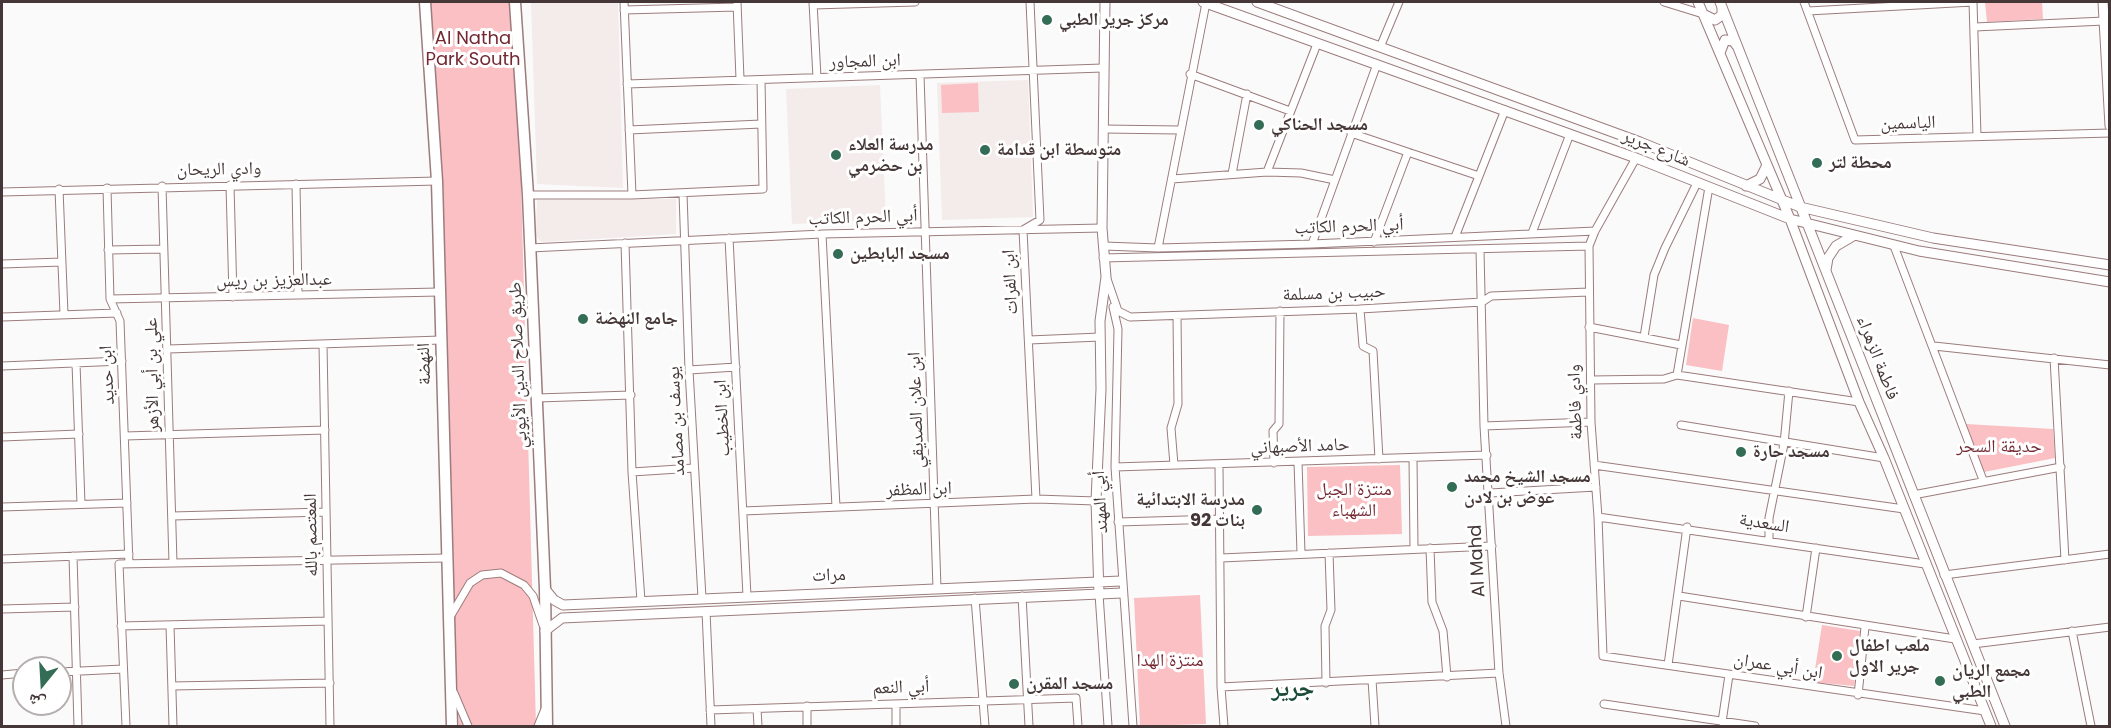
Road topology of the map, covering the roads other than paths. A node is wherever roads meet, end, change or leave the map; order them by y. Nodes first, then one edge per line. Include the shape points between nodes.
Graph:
1 (425, 2) edge
2 (515, 2) edge
3 (624, 2) edge
4 (915, 2) edge
5 (1030, 2) edge
6 (1105, 2) edge
7 (1204, 2) edge
8 (1257, 2) edge
9 (1399, 2) edge
10 (1664, 2) edge
11 (1698, 2) edge
12 (1804, 2) edge
13 (1973, 2) edge
14 (2103, 2) edge
15 (813, 3) edge
16 (737, 4) edge
17 (1721, 4) edge
18 (624, 10) junction
19 (1808, 11) junction
20 (1703, 14) junction
21 (2104, 21) junction
22 (1975, 27) junction
23 (1317, 44) junction
24 (1381, 45) junction
25 (1738, 48) junction
26 (1719, 53) junction
27 (1377, 64) junction
28 (1103, 68) junction
29 (1034, 72) junction
30 (1190, 74) junction
31 (920, 75) junction
32 (817, 78) junction
33 (740, 79) junction
34 (761, 80) junction
35 (627, 84) junction
36 (1247, 94) junction
37 (1505, 110) junction
38 (1290, 111) junction
39 (761, 124) junction
40 (2109, 126) edge
41 (1103, 129) junction
42 (630, 130) junction
43 (1179, 130) junction
44 (1351, 133) junction
45 (2109, 133) edge
46 (1570, 134) junction
47 (1977, 136) junction
48 (1408, 152) junction
49 (1636, 158) junction
50 (1767, 165) junction
51 (1267, 172) junction
52 (1232, 174) junction
53 (1479, 176) junction
54 (1172, 179) junction
55 (1335, 180) junction
56 (437, 181) junction
57 (1697, 183) junction
58 (296, 184) junction
59 (230, 185) junction
60 (162, 186) junction
61 (1746, 186) junction
62 (1709, 187) junction
63 (107, 188) junction
64 (1794, 188) junction
65 (58, 189) junction
66 (2, 192) edge
67 (683, 193) junction
68 (1775, 194) junction
69 (528, 195) junction
70 (632, 195) junction
71 (1782, 201) junction
72 (1800, 207) junction
73 (1762, 210) junction
74 (1825, 213) junction
75 (1790, 219) junction
76 (1807, 225) junction
77 (1102, 228) junction
78 (1820, 228) junction
79 (1023, 230) junction
80 (925, 231) junction
81 (1595, 231) junction
82 (1532, 233) junction
83 (822, 234) junction
84 (1812, 236) junction
85 (1855, 236) junction
86 (1455, 237) junction
87 (729, 238) junction
88 (1798, 240) junction
89 (684, 242) junction
90 (1374, 242) junction
91 (625, 243) junction
92 (1312, 244) junction
93 (1104, 246) junction
94 (1589, 246) junction
95 (1894, 246) junction
96 (530, 248) junction
97 (1158, 248) junction
98 (164, 249) junction
99 (1480, 249) junction
100 (108, 250) junction
101 (1103, 258) junction
102 (62, 262) junction
103 (2, 264) edge
104 (2106, 265) edge
105 (1826, 272) junction
106 (2109, 275) edge
107 (1106, 277) junction
108 (2098, 280) junction
109 (2109, 282) edge
110 (439, 292) junction
111 (1588, 292) junction
112 (298, 295) junction
113 (233, 297) junction
114 (166, 298) junction
115 (110, 299) junction
116 (1482, 302) junction
117 (1360, 309) junction
118 (1280, 311) junction
119 (117, 313) junction
120 (64, 314) junction
121 (1177, 316) junction
122 (2, 317) edge
123 (1589, 327) junction
124 (1100, 337) junction
125 (1644, 337) junction
126 (441, 340) junction
127 (1029, 340) junction
128 (323, 344) junction
129 (1681, 345) junction
130 (1934, 346) junction
131 (168, 350) junction
132 (2055, 358) junction
133 (122, 361) junction
134 (76, 363) junction
135 (2109, 364) edge
136 (2, 366) edge
137 (736, 367) junction
138 (689, 370) junction
139 (1677, 375) junction
140 (1591, 380) junction
141 (1788, 391) junction
142 (630, 395) junction
143 (537, 398) junction
144 (1859, 402) junction
145 (1591, 422) junction
146 (1681, 425) dead end
147 (1484, 426) junction
148 (325, 430) junction
149 (79, 434) junction
150 (170, 435) junction
151 (125, 436) junction
152 (2, 437) edge
153 (1784, 444) junction
154 (1487, 455) junction
155 (1413, 458) junction
156 (1884, 458) junction
157 (1379, 459) junction
158 (1298, 462) junction
159 (1274, 463) junction
160 (1174, 465) junction
161 (1219, 465) junction
162 (1594, 465) junction
163 (2061, 466) junction
164 (694, 468) junction
165 (1115, 468) junction
166 (632, 472) junction
167 (1983, 480) junction
168 (1596, 487) junction
169 (1774, 489) junction
170 (1490, 493) junction
171 (1912, 495) junction
172 (1036, 499) junction
173 (1096, 501) junction
174 (127, 503) junction
175 (81, 504) junction
176 (935, 505) junction
177 (2, 507) edge
178 (836, 507) junction
179 (1904, 509) junction
180 (743, 511) junction
181 (326, 512) junction
182 (172, 516) junction
183 (1598, 517) junction
184 (1219, 519) junction
185 (1118, 522) junction
186 (1687, 527) junction
187 (1769, 539) junction
188 (1492, 546) junction
189 (1414, 548) junction
190 (1430, 548) junction
191 (1816, 548) junction
192 (1329, 553) junction
193 (129, 554) junction
194 (1301, 554) junction
195 (2109, 554) edge
196 (73, 556) junction
197 (447, 558) junction
198 (1221, 558) junction
199 (2, 559) edge
200 (327, 560) junction
201 (2065, 560) junction
202 (173, 563) junction
203 (129, 564) junction
204 (1925, 564) junction
205 (1944, 575) junction
206 (1121, 581) junction
207 (1099, 582) junction
208 (1071, 583) junction
209 (937, 588) junction
210 (545, 590) junction
211 (1122, 593) junction
212 (1099, 594) junction
213 (1072, 595) junction
214 (747, 596) junction
215 (1023, 596) junction
216 (1679, 596) junction
217 (702, 598) junction
218 (975, 598) junction
219 (641, 601) junction
220 (582, 604) junction
221 (75, 607) junction
222 (2, 609) edge
223 (706, 611) junction
224 (585, 616) junction
225 (1806, 617) junction
226 (449, 618) junction
227 (328, 621) junction
228 (170, 625) junction
229 (121, 626) junction
230 (1865, 627) junction
231 (2109, 627) edge
232 (545, 631) junction
233 (2072, 631) junction
234 (1955, 639) junction
235 (1973, 644) junction
236 (1602, 656) joint
237 (1668, 665) junction
238 (123, 669) junction
239 (72, 671) edge
240 (77, 671) junction
241 (1499, 673) junction
242 (1729, 675) junction
243 (1447, 676) junction
244 (1372, 680) junction
245 (330, 683) junction
246 (1326, 683) junction
247 (451, 685) junction
248 (172, 686) junction
249 (1221, 687) junction
250 (1858, 695) junction
251 (1027, 699) junction
252 (984, 700) junction
253 (896, 704) junction
254 (1604, 704) dead end
255 (547, 705) junction
256 (807, 706) junction
257 (757, 709) junction
258 (710, 710) junction
259 (1985, 711) junction
260 (1717, 723) edge
261 (1109, 725) edge
262 (1132, 725) edge
263 (78, 726) edge
264 (126, 726) edge
265 (173, 726) edge
266 (330, 726) edge
267 (452, 726) edge
268 (468, 726) edge
269 (538, 726) edge
270 (548, 726) edge
271 (711, 726) edge
272 (758, 726) edge
273 (807, 726) edge
274 (896, 726) edge
275 (985, 726) edge
276 (1029, 726) edge
277 (1078, 726) edge
278 (1224, 726) edge
279 (1375, 726) edge
280 (1506, 726) edge
281 (1755, 726) edge
282 (1991, 726) edge
283 (2005, 726) edge
284 (2091, 726) edge

1 - 56 main road, النهضة
2 - 69 main road, طريق صلاح الدين الأيوبي
3 - 18 street
4 - 15 street
5 - 29 street, ابن الفرات
6 - 28 main road, أبي المهند
7 - 23 main road, شارع جرير
7 - 30 street
8 - 24 main road, شارع جرير
9 - 24 street
10 - 20 street
11 - 20 main road
12 - 19 street, الياسمين
13 - 19 street
13 - 22 street
14 - 21 main road
15 - 32 street
16 - 18 street
16 - 33 street
17 - 20 main road via 1719,18 1710,20
17 - 25 main road, فاطمة الزهراء
18 - 35 street
19 - 47 street, الياسمين via 1855,140
20 - 26 main road
21 - 22 street
21 - 40 main road
22 - 47 street
23 - 27 main road, شارع جرير
23 - 38 street
24 - 61 main road, شارع جرير
25 - 26 main road via 1733,41 1725,40
25 - 64 main road, فاطمة الزهراء
26 - 50 main road
27 - 37 main road, شارع جرير
27 - 44 street
28 - 29 street, ابن المجاور
28 - 41 main road, أبي المهند
29 - 31 street, ابن المجاور
29 - 79 street, ابن الفرات via 1040,220
30 - 36 street
30 - 43 street
31 - 32 street, ابن المجاور
31 - 80 street, ابن علان الصديقي
32 - 34 street, ابن المجاور
33 - 34 street, ابن المجاور
33 - 35 street, ابن المجاور
34 - 39 street
35 - 42 street
36 - 38 street
36 - 52 street
37 - 46 main road, شارع جرير
37 - 53 street
38 - 51 street
39 - 42 street
39 - 67 street via 763,189
41 - 43 street
41 - 77 main road, أبي المهند
42 - 70 street
43 - 54 street
44 - 48 street
44 - 55 street
45 - 47 street, الياسمين
46 - 49 main road, شارع جرير
46 - 82 street
48 - 53 street
48 - 90 street
49 - 57 main road, شارع جرير
49 - 81 street, وادي فاطمة
50 - 61 main road via 1760,178
50 - 68 main road
51 - 52 street
51 - 55 street
52 - 54 street
53 - 86 street
54 - 97 street
55 - 92 street
56 - 58 street, وادي الريحان
56 - 110 main road, النهضة
57 - 62 main road, شارع جرير
57 - 125 street via 1654,275
58 - 59 street, وادي الريحان
58 - 112 street
59 - 60 street, وادي الريحان
59 - 113 street
60 - 63 street, وادي الريحان
60 - 98 street, علي بن أبي الأزهر
61 - 68 main road, شارع جرير
62 - 73 main road, شارع جرير
62 - 129 street
63 - 65 street, وادي الريحان
63 - 100 street, ابن حديد
64 - 68 main road via 1790,200
64 - 72 main road, فاطمة الزهراء
65 - 66 street, وادي الريحان
65 - 102 street
67 - 70 street
67 - 89 street, يوسف بن مصامد
68 - 71 main road
68 - 73 main road via 1778,209
69 - 70 street
69 - 96 main road, طريق صلاح الدين الأيوبي
71 - 72 main road
71 - 75 main road
72 - 74 main road
72 - 76 main road, فاطمة الزهراء
73 - 75 main road, شارع جرير
74 - 78 main road via 1812,218
74 - 104 main road via 1933,238
75 - 76 main road, شارع جرير
75 - 88 main road
76 - 78 main road, شارع جرير
76 - 84 main road, فاطمة الزهراء
77 - 79 street, أبي الحرم الكاتب
77 - 93 main road, أبي المهند
78 - 85 main road, شارع جرير
79 - 80 street, أبي الحرم الكاتب
79 - 127 street, ابن الفرات
80 - 83 street, أبي الحرم الكاتب
80 - 176 street, ابن علان الصديقي
81 - 82 street, أبي الحرم الكاتب
81 - 94 street, وادي فاطمة
82 - 86 street, أبي الحرم الكاتب
83 - 87 street, أبي الحرم الكاتب
83 - 178 street
84 - 88 main road via 1801,230
84 - 105 main road, فاطمة الزهراء
85 - 95 main road, شارع جرير
85 - 105 main road via 1836,246 1828,258
86 - 90 street, أبي الحرم الكاتب
87 - 89 street, أبي الحرم الكاتب
87 - 137 street, ابن الخطيب
88 - 144 main road
89 - 91 street, أبي الحرم الكاتب
89 - 138 street, يوسف بن مصامد
90 - 92 street, أبي الحرم الكاتب
91 - 96 street, أبي الحرم الكاتب
91 - 142 street
92 - 97 street, أبي الحرم الكاتب
93 - 97 street, أبي الحرم الكاتب
93 - 101 main road, أبي المهند
94 - 99 street, أبي الحرم الكاتب
94 - 111 street, وادي فاطمة
95 - 108 main road, شارع جرير
95 - 130 street
96 - 143 main road, طريق صلاح الدين الأيوبي
98 - 100 street
98 - 114 street, علي بن أبي الأزهر
99 - 101 street, أبي الحرم الكاتب
99 - 116 street, Al Mahd
100 - 115 street, ابن حديد
101 - 107 main road, أبي المهند
102 - 103 street
102 - 120 street
105 - 171 main road, فاطمة الزهراء
106 - 108 main road
107 - 121 street, حبيب بن مسلمة via 1118,311 1130,317
107 - 124 main road, أبي المهند
107 - 165 street, أبي المهند via 1118,329
108 - 109 main road, شارع جرير
110 - 112 street, عبدالعزيز بن ريس
110 - 126 main road, النهضة
111 - 116 street, حبيب بن مسلمة via 1491,296
111 - 123 street, وادي فاطمة
112 - 113 street, عبدالعزيز بن ريس
113 - 114 street, عبدالعزيز بن ريس
114 - 115 street, عبدالعزيز بن ريس
114 - 131 street, علي بن أبي الأزهر
115 - 119 street, ابن حديد
116 - 117 street, حبيب بن مسلمة
116 - 147 street, Al Mahd
117 - 118 street, حبيب بن مسلمة
117 - 157 street via 1363,346 1373,351
118 - 121 street, حبيب بن مسلمة
118 - 159 street via 1279,424 1273,431
119 - 120 street
119 - 133 street, ابن حديد
120 - 122 street
121 - 160 street via 1178,404 1171,428
123 - 125 street
123 - 140 street, وادي فاطمة
124 - 127 street
124 - 173 main road, أبي المهند
125 - 129 street
126 - 128 street
126 - 197 main road, النهضة
127 - 172 street, ابن الفرات
128 - 131 street
128 - 148 street, المعتصم بالله
129 - 139 street
130 - 132 street
130 - 167 street
131 - 150 street, علي بن أبي الأزهر
132 - 135 street
132 - 163 street
133 - 134 street
133 - 151 street, ابن حديد
134 - 136 street
134 - 149 street
137 - 138 street
137 - 180 street, ابن الخطيب
138 - 164 street, يوسف بن مصامد
139 - 140 street via 1664,379
139 - 141 street
140 - 145 street, وادي فاطمة
141 - 144 street
141 - 153 street
142 - 143 street
142 - 166 street
143 - 210 main road, طريق صلاح الدين الأيوبي
144 - 156 main road
145 - 147 street
145 - 162 street, وادي فاطمة
146 - 153 street
147 - 154 street, Al Mahd
148 - 150 street
148 - 181 street, المعتصم بالله
149 - 152 street
149 - 175 street
150 - 151 street
150 - 182 street, علي بن أبي الأزهر
151 - 174 street, ابن حديد
153 - 156 street
153 - 169 street
154 - 155 street, حامد الأصبهاني
154 - 170 street, Al Mahd
155 - 157 street, حامد الأصبهاني
155 - 189 street
156 - 179 main road
157 - 158 street, حامد الأصبهاني
158 - 159 street, حامد الأصبهاني
158 - 194 street
159 - 161 street, حامد الأصبهاني
160 - 161 street, حامد الأصبهاني
160 - 165 street, حامد الأصبهاني
161 - 184 street
162 - 168 street, وادي فاطمة
162 - 169 street
163 - 167 street
163 - 201 street
164 - 166 street
164 - 217 street, يوسف بن مصامد
165 - 185 street, أبي المهند
166 - 219 street
167 - 171 street
168 - 170 street
168 - 183 street, وادي فاطمة
169 - 179 street
169 - 187 street
170 - 188 street, Al Mahd
171 - 205 main road, فاطمة الزهراء
172 - 173 street, ابن المظفر
172 - 176 street, ابن المظفر
173 - 207 main road, أبي المهند
174 - 175 street
174 - 193 street, ابن حديد
175 - 177 street
176 - 178 street, ابن المظفر
176 - 209 street, ابن علان الصديقي
178 - 180 street, ابن المظفر
179 - 204 main road
180 - 214 street, ابن الخطيب
181 - 182 street
181 - 200 street, المعتصم بالله
182 - 202 street, علي بن أبي الأزهر
183 - 186 street, السعدية
183 - 236 street, وادي فاطمة
184 - 185 street
184 - 198 street
185 - 206 street, أبي المهند
186 - 187 street, السعدية
186 - 216 street
187 - 191 street, السعدية
188 - 190 street
188 - 241 street, Al Mahd
189 - 190 street
189 - 192 street
190 - 243 street via 1432,602 1443,631
191 - 204 street, السعدية
191 - 225 street
192 - 194 street
192 - 246 street via 1331,610 1324,626
193 - 196 street
193 - 203 street, ابن حديد
194 - 198 street
195 - 201 street
196 - 199 street
196 - 221 street
197 - 200 street
197 - 226 main road, النهضة
198 - 249 street
200 - 202 street
200 - 227 street, المعتصم بالله
201 - 205 street
202 - 203 street
203 - 229 street via 119,564
204 - 234 main road
205 - 235 main road, فاطمة الزهراء
206 - 207 main road, مرات
206 - 211 street, أبي المهند
207 - 208 main road, مرات
207 - 212 main road, أبي المهند
208 - 209 main road, مرات
208 - 213 main road via 1079,588
209 - 214 main road, مرات
210 - 220 main road, مرات via 560,605
210 - 232 main road, طريق صلاح الدين الأيوبي
211 - 212 main road, مرات
211 - 262 street, أبي المهند
212 - 213 main road, مرات
212 - 261 street, أبي المهند
213 - 215 main road, مرات
214 - 217 main road, مرات
215 - 218 main road, مرات
215 - 251 street
216 - 225 street
216 - 237 street
217 - 219 main road, مرات
218 - 223 main road, مرات
218 - 252 street
219 - 220 main road, مرات
220 - 224 main road via 574,611
221 - 222 street
221 - 240 street
223 - 224 main road, مرات
223 - 258 street
224 - 232 main road, مرات via 561,618
225 - 230 street
226 - 232 street via 470,583 482,575 501,573 517,579 533,596
226 - 247 main road, النهضة
227 - 228 street
227 - 245 street, المعتصم بالله
228 - 229 street
228 - 248 street
229 - 238 street
230 - 234 street
230 - 250 street
231 - 233 street
232 - 255 main road, طريق صلاح الدين الأيوبي
233 - 235 street
233 - 284 street
234 - 259 main road
235 - 283 main road, فاطمة الزهراء
236 - 237 street, ابن أبي عمران
237 - 242 street, ابن أبي عمران
238 - 240 street
238 - 264 street
239 - 240 street
240 - 263 street
241 - 243 street
241 - 280 street, Al Mahd
242 - 250 street, ابن أبي عمران
242 - 260 street
243 - 244 street
244 - 246 street
244 - 279 street
245 - 248 street
245 - 266 street, المعتصم بالله
246 - 249 street
247 - 267 main road, النهضة
247 - 268 street
248 - 265 street
249 - 278 street
250 - 259 street, ابن أبي عمران
251 - 252 street, أبي النعم
251 - 276 street
251 - 277 street, أبي النعم via 1076,698
252 - 253 street, أبي النعم
252 - 275 street
253 - 256 street, أبي النعم
253 - 274 street
254 - 260 street
255 - 269 street
255 - 270 main road, طريق صلاح الدين الأيوبي
256 - 257 street, أبي النعم
256 - 273 street
257 - 258 street, أبي النعم
257 - 272 street
258 - 271 street
259 - 282 main road
260 - 281 street

